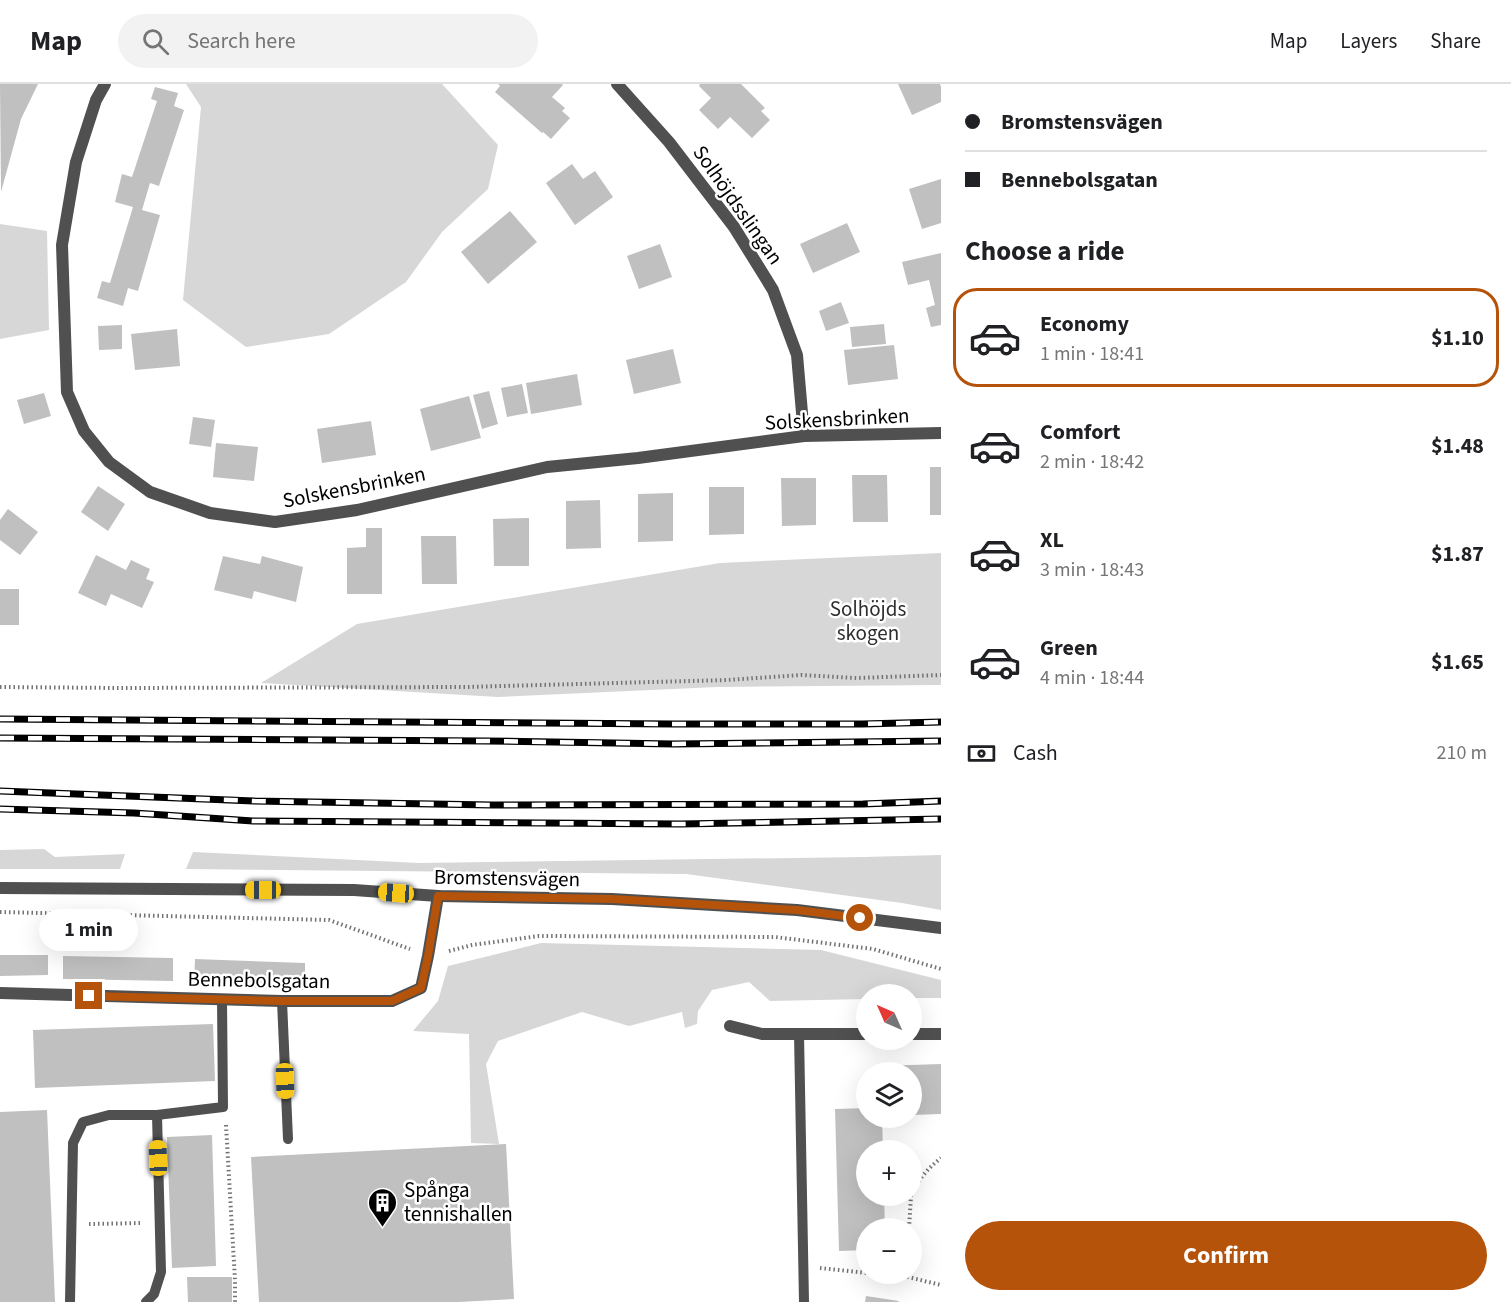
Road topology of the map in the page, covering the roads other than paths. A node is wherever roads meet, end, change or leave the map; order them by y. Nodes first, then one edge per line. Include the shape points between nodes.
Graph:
1 (105, 84) edge
2 (617, 84) edge
3 (941, 433) edge
4 (804, 436) junction
5 (0, 888) edge
6 (438, 896) junction
7 (941, 928) edge
8 (0, 993) edge
9 (222, 999) junction
10 (282, 1001) junction
11 (730, 1026) dead end
12 (799, 1034) junction
13 (856, 1034) edge
14 (922, 1034) edge
15 (941, 1034) edge
16 (156, 1115) junction
17 (288, 1139) dead end
18 (70, 1302) edge
19 (146, 1302) edge
20 (804, 1302) edge

1 - 4 street, Solskensbrinken via 96,99 75,162 62,245 67,392 84,431 109,462 150,492 210,513 275,522 357,510 547,467
2 - 4 street, Solhöjdsslingan via 669,142 734,227 773,290 797,355
3 - 4 street, Solskensbrinken
5 - 6 street, Bromstensvägen via 354,890
6 - 7 street, Bromstensvägen via 612,899 797,910
6 - 10 street, Bennebolsgatan via 421,988 392,1001
8 - 9 street, Bennebolsgatan
9 - 10 street, Bennebolsgatan
9 - 16 lane via 223,1107
10 - 17 lane
11 - 12 street via 762,1034
12 - 13 street
12 - 20 lane
14 - 15 street
16 - 18 lane via 110,1115 83,1122 72,1143
16 - 19 lane via 161,1272 154,1294

